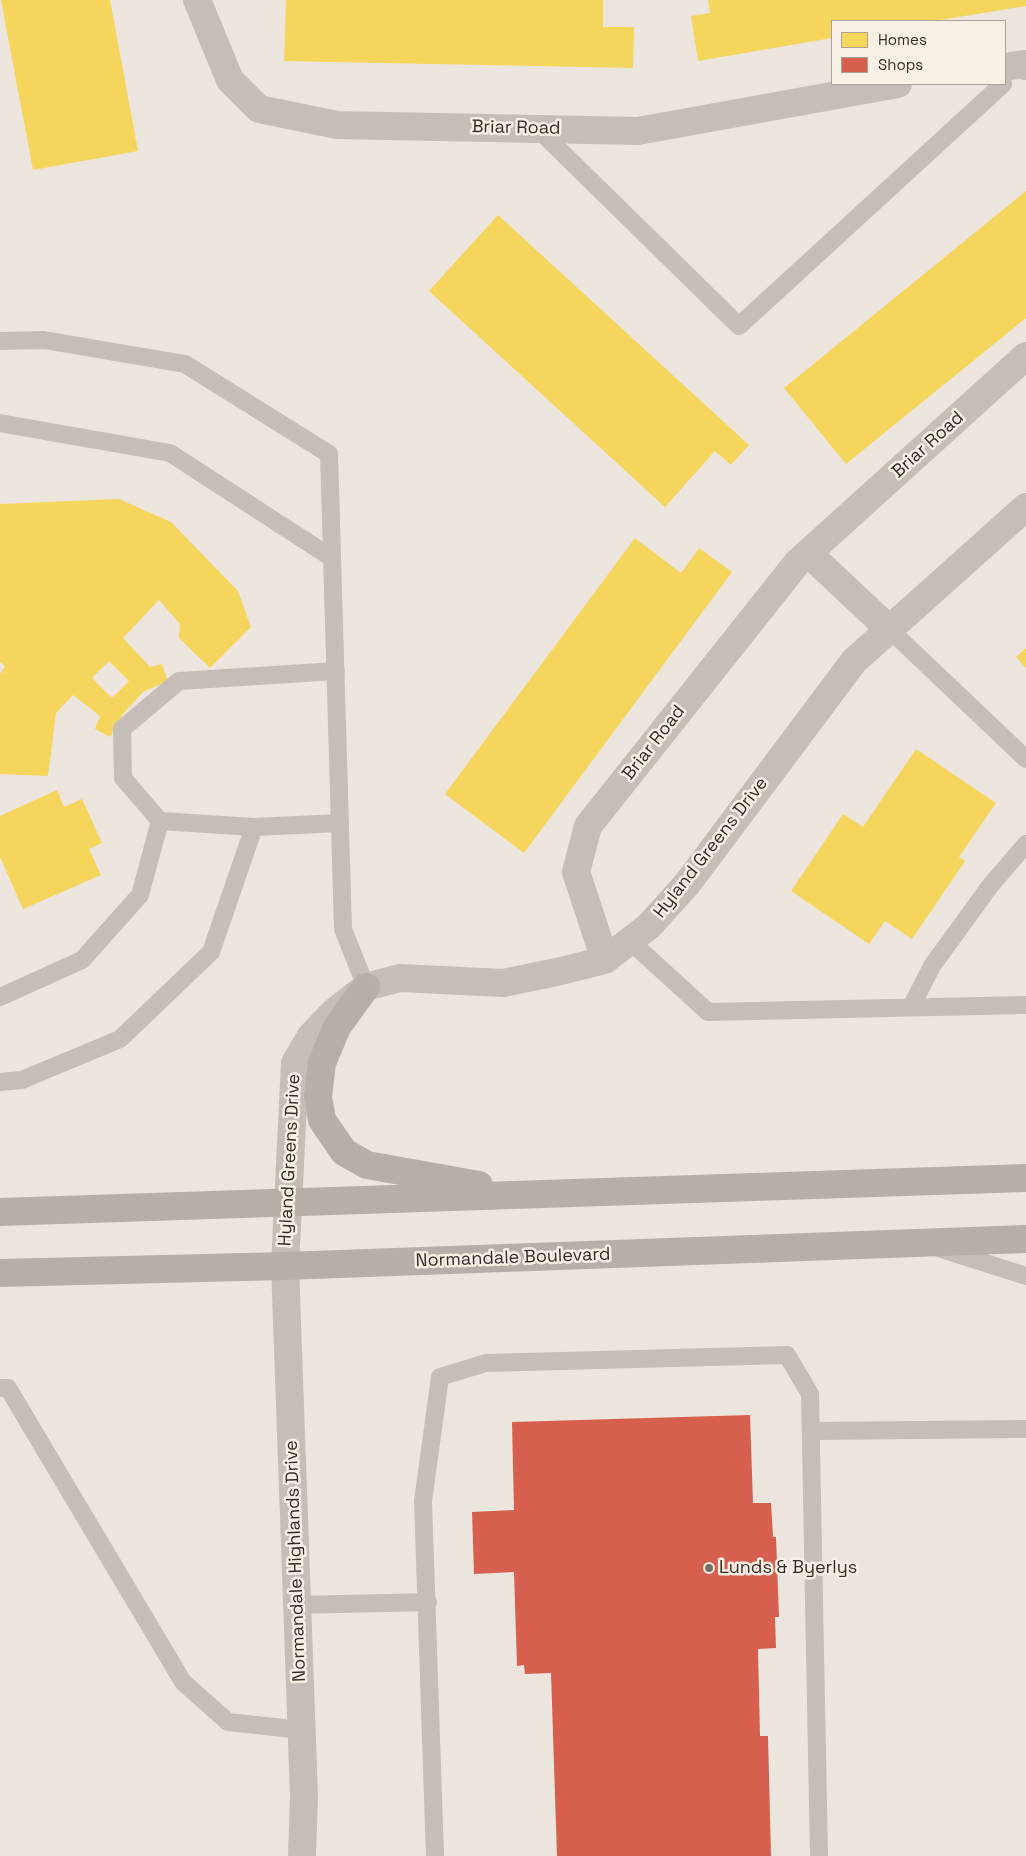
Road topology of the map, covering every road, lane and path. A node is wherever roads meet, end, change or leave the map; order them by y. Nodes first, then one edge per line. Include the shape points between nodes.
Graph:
1 (197, 0) edge
2 (892, 85) edge
3 (999, 85) edge
4 (538, 129) junction
5 (0, 340) edge
6 (1026, 356) edge
7 (0, 423) edge
8 (1026, 507) edge
9 (808, 553) junction
10 (332, 558) junction
11 (889, 630) junction
12 (336, 671) junction
13 (1026, 759) edge
14 (160, 821) junction
15 (340, 823) junction
16 (254, 827) junction
17 (1026, 844) edge
18 (630, 941) junction
19 (605, 960) junction
20 (366, 987) junction
21 (0, 997) edge
22 (1026, 1005) edge
23 (910, 1008) junction
24 (0, 1082) edge
25 (1026, 1178) edge
26 (522, 1195) junction
27 (288, 1202) junction
28 (0, 1212) edge
29 (1026, 1239) edge
30 (918, 1242) junction
31 (285, 1266) junction
32 (0, 1273) edge
33 (1026, 1276) edge
34 (0, 1388) edge
35 (1026, 1429) edge
36 (811, 1431) junction
37 (428, 1602) junction
38 (297, 1605) junction
39 (302, 1730) junction
40 (302, 1856) edge
41 (435, 1856) edge
42 (820, 1856) edge

1 - 4 street, Briar Road via 230,80 259,109 337,125
2 - 4 street, Briar Road via 638,131
3 - 4 lane via 739,326
5 - 10 lane via 44,340 185,364 329,454
6 - 9 street, Briar Road
7 - 10 lane via 170,453
8 - 11 street, Hyland Greens Drive
9 - 11 street
9 - 19 street, Briar Road via 588,826 576,872
10 - 12 lane
11 - 13 lane
11 - 18 street, Hyland Greens Drive via 854,661 687,884 649,926
12 - 14 lane via 179,681 122,729 123,778
12 - 15 lane
14 - 16 lane
14 - 21 lane via 140,895 82,960
15 - 16 lane
15 - 20 lane via 343,929
16 - 24 lane via 211,952 120,1039 22,1080
17 - 23 lane via 990,886 932,966
18 - 19 street, Hyland Greens Drive
18 - 23 lane via 708,1012
19 - 20 street, Hyland Greens Drive via 503,982 400,978
20 - 26 main road via 338,1028 322,1063 318,1097 322,1120 344,1152 367,1165
20 - 27 street, Hyland Greens Drive via 334,1012 311,1036 295,1063
22 - 23 lane
25 - 26 main road
26 - 27 main road
27 - 28 main road
27 - 31 street, Hyland Greens Drive
29 - 30 main road, Normandale Boulevard
30 - 31 main road, Normandale Boulevard
30 - 33 lane
31 - 32 main road, Normandale Boulevard
31 - 38 street, Normandale Highlands Drive
34 - 39 lane via 8,1388 183,1682 228,1722
35 - 36 lane
36 - 37 lane via 810,1394 787,1355 486,1363 440,1378 424,1501
36 - 42 lane
37 - 38 lane
37 - 41 lane
38 - 39 street, Normandale Highlands Drive
39 - 40 street, Normandale Highlands Drive

